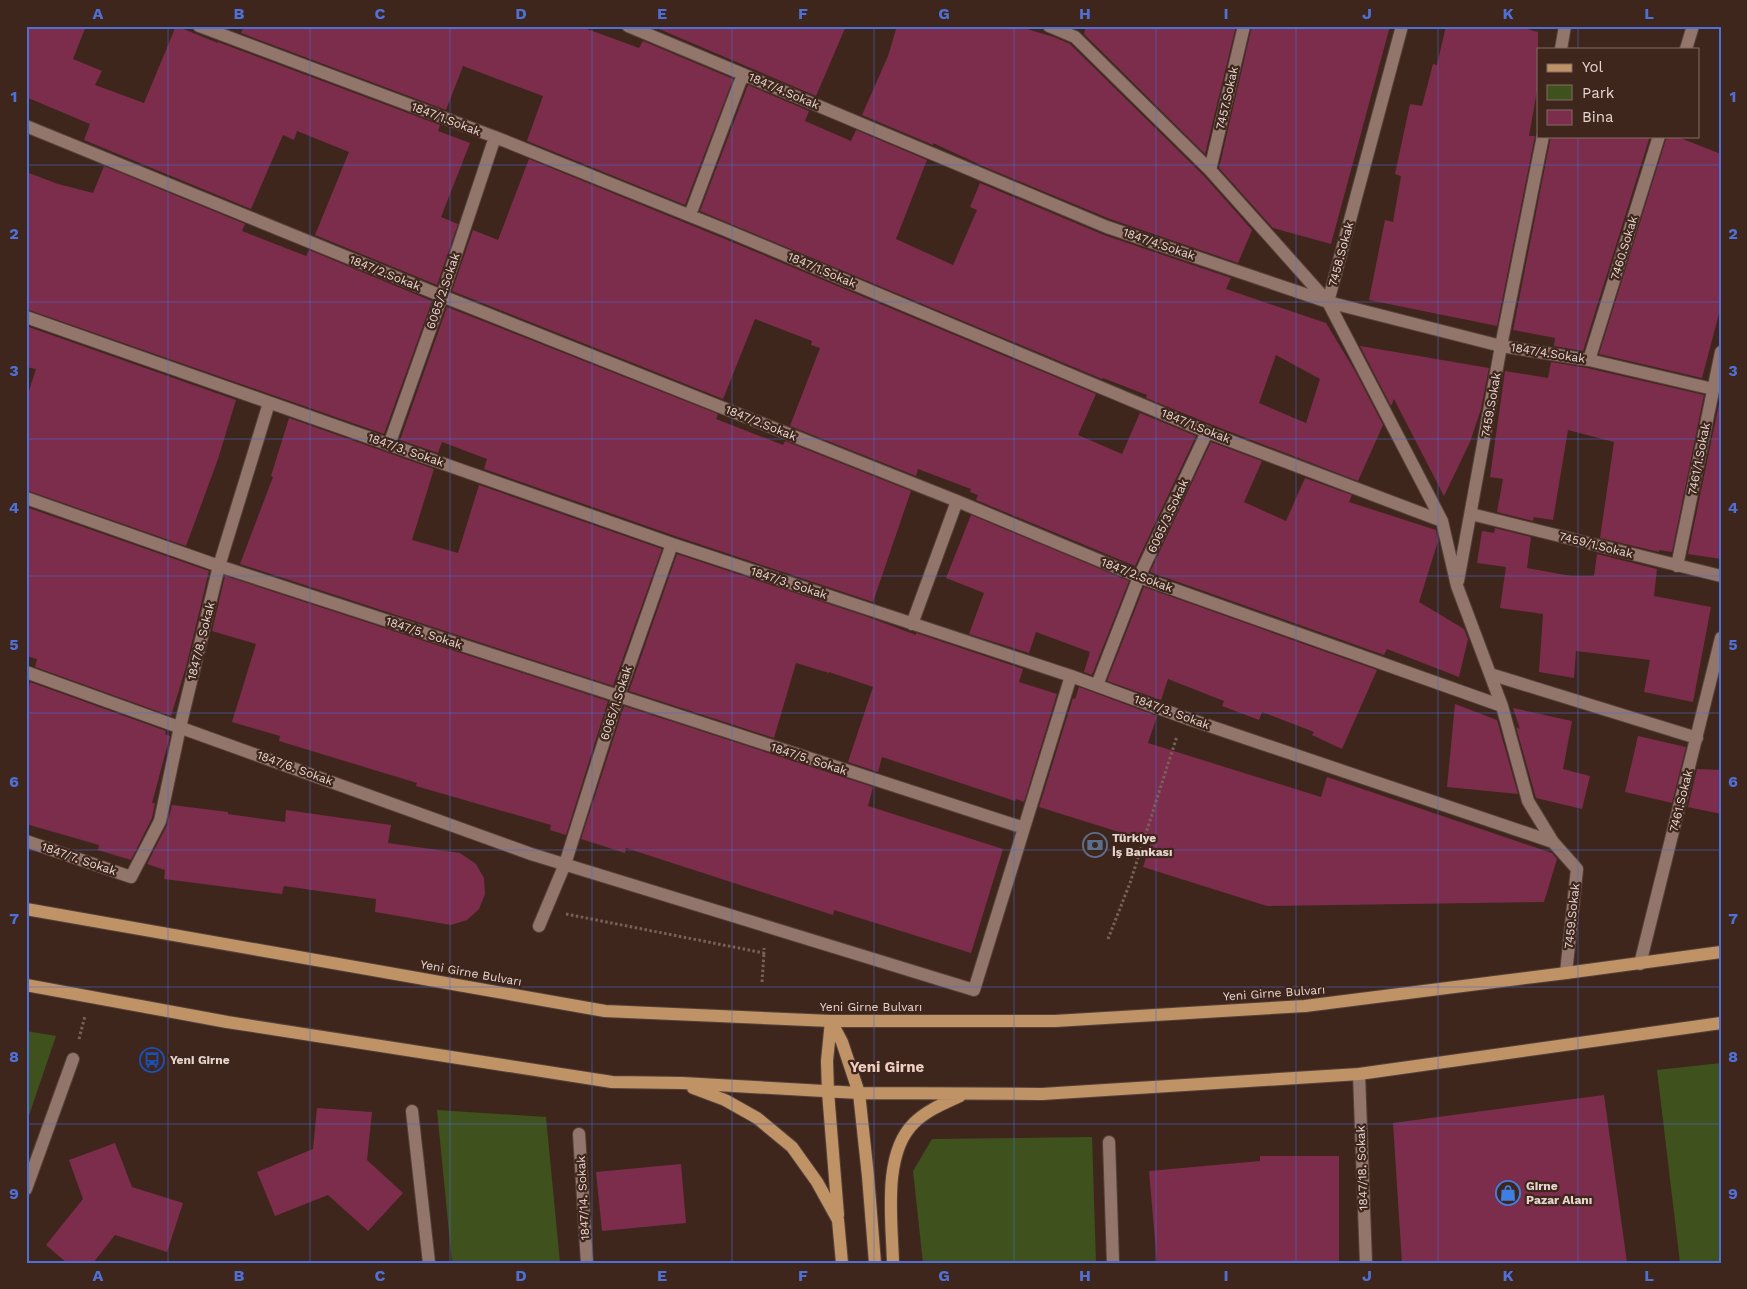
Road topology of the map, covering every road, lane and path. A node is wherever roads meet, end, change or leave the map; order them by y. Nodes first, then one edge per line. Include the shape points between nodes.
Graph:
1 (199, 26) edge
2 (628, 26) edge
3 (1049, 26) edge
4 (1244, 26) edge
5 (1402, 26) edge
6 (1565, 26) edge
7 (1693, 26) edge
8 (1077, 32) edge
9 (1561, 48) edge
10 (1686, 48) edge
11 (743, 74) junction
12 (26, 126) edge
13 (495, 137) junction
14 (1543, 138) edge
15 (1658, 138) edge
16 (1210, 170) junction
17 (690, 215) junction
18 (442, 296) junction
19 (1328, 302) junction
20 (26, 317) edge
21 (1502, 346) junction
22 (1721, 352) edge
23 (1589, 360) junction
24 (1713, 388) junction
25 (269, 403) junction
26 (1207, 432) junction
27 (389, 444) junction
28 (26, 498) edge
29 (957, 501) junction
30 (1471, 514) junction
31 (1442, 521) junction
32 (672, 544) junction
33 (219, 566) junction
34 (1677, 566) junction
35 (1721, 576) edge
36 (1139, 577) junction
37 (1457, 586) junction
38 (912, 624) junction
39 (1721, 638) edge
40 (26, 672) edge
41 (1490, 674) junction
42 (1072, 676) junction
43 (1097, 685) junction
44 (618, 697) junction
45 (1502, 706) junction
46 (1184, 717) junction
47 (180, 727) junction
48 (1697, 738) junction
49 (1024, 828) junction
50 (26, 841) edge
51 (1554, 842) junction
52 (564, 864) junction
53 (132, 877) joint
54 (26, 909) edge
55 (546, 910) junction
56 (539, 926) dead end
57 (767, 926) junction
58 (1108, 939) dead end
59 (1721, 952) edge
60 (764, 953) junction
61 (1640, 964) junction
62 (1566, 974) junction
63 (762, 982) dead end
64 (26, 985) edge
65 (90, 997) junction
66 (831, 1021) junction
67 (1721, 1023) edge
68 (73, 1059) joint
69 (1359, 1074) junction
70 (682, 1083) junction
71 (828, 1092) junction
72 (859, 1093) junction
73 (964, 1094) junction
74 (412, 1111) dead end
75 (579, 1134) dead end
76 (1109, 1142) dead end
77 (26, 1189) edge
78 (838, 1220) junction
79 (429, 1263) edge
80 (587, 1263) edge
81 (842, 1263) edge
82 (875, 1263) edge
83 (893, 1263) edge
84 (1112, 1263) edge
85 (1366, 1263) edge

1 - 13 street, 1847/1.Sokak
2 - 11 street, 1847/4.Sokak
3 - 8 street
4 - 16 street, 7457.Sokak
5 - 19 street, 7458.Sokak
6 - 9 street
7 - 10 street
8 - 16 street
11 - 17 street
11 - 19 street, 1847/4.Sokak via 1107,227
12 - 18 street, 1847/2.Sokak
13 - 17 street, 1847/1.Sokak
13 - 18 street, 6065/2.Sokak
14 - 21 street, 7459.Sokak
15 - 23 street, 7460.Sokak
16 - 19 street
17 - 26 street, 1847/1.Sokak
18 - 27 street, 6065/2.Sokak
18 - 29 street, 1847/2.Sokak
19 - 21 street, 1847/4.Sokak
19 - 31 street, 7458.Sokak
20 - 25 street, 1847/3. Sokak
21 - 23 street, 1847/4.Sokak
21 - 30 street, 7459.Sokak
22 - 24 street, 7461/1.Sokak
23 - 24 street, 1847/4.Sokak
24 - 34 street, 7461/1.Sokak
25 - 27 street, 1847/3. Sokak
25 - 33 street, 1847/8. Sokak
26 - 31 street, 1847/1.Sokak
26 - 36 street, 6065/3.Sokak
27 - 32 street, 1847/3. Sokak
28 - 33 street, 1847/5. Sokak
29 - 36 street, 1847/2.Sokak
29 - 38 street
30 - 34 street, 7459/1.Sokak
30 - 37 street, 7459.Sokak
31 - 37 street, 7459.Sokak
32 - 38 street, 1847/3. Sokak
32 - 44 street, 6065/1.Sokak
33 - 44 street, 1847/5. Sokak
33 - 47 street, 1847/8. Sokak
34 - 35 street, 7459/1.Sokak
36 - 43 street, 6065/3.Sokak
36 - 45 street, 1847/2.Sokak
37 - 41 street, 7459.Sokak
38 - 42 street, 1847/3. Sokak
39 - 48 street, 7461.Sokak
40 - 47 street, 1847/6. Sokak
41 - 45 street, 7459.Sokak
41 - 48 street
42 - 43 street, 1847/3. Sokak
42 - 49 street
43 - 46 street, 1847/3. Sokak
44 - 49 street, 1847/5. Sokak
44 - 52 street, 6065/1.Sokak
45 - 51 street, 7459.Sokak via 1528,801
46 - 51 street, 1847/3. Sokak
46 - 58 path via 1130,883
47 - 52 street, 1847/6. Sokak
47 - 53 street, 1847/8. Sokak via 160,821
48 - 61 street, 7461.Sokak
49 - 57 street via 974,990
50 - 53 street, 1847/7. Sokak
51 - 62 street, 7459.Sokak via 1577,869
52 - 55 street, 6065/1.Sokak
52 - 57 street
54 - 66 main road, Yeni Girne Bulvarı via 605,1011
55 - 56 street, 6065/1.Sokak
55 - 60 path
57 - 60 path
59 - 61 main road, Yeni Girne Bulvarı
60 - 63 path
61 - 62 main road, Yeni Girne Bulvarı
62 - 66 main road, Yeni Girne Bulvarı via 1305,1006 1055,1021
64 - 65 main road
65 - 68 path
65 - 70 main road via 226,1022 612,1082
66 - 71 main road
66 - 72 main road via 842,1042
67 - 69 main road
68 - 77 street
69 - 73 main road via 1042,1094
69 - 85 street, 1847/18. Sokak
70 - 71 main road
70 - 78 main road via 725,1100 757,1118 792,1147
71 - 72 main road
71 - 78 main road
72 - 73 main road
72 - 82 main road
73 - 83 main road via 920,1118 900,1142 891,1172
74 - 79 street
75 - 80 street, 1847/14. Sokak
76 - 84 street
78 - 81 main road

